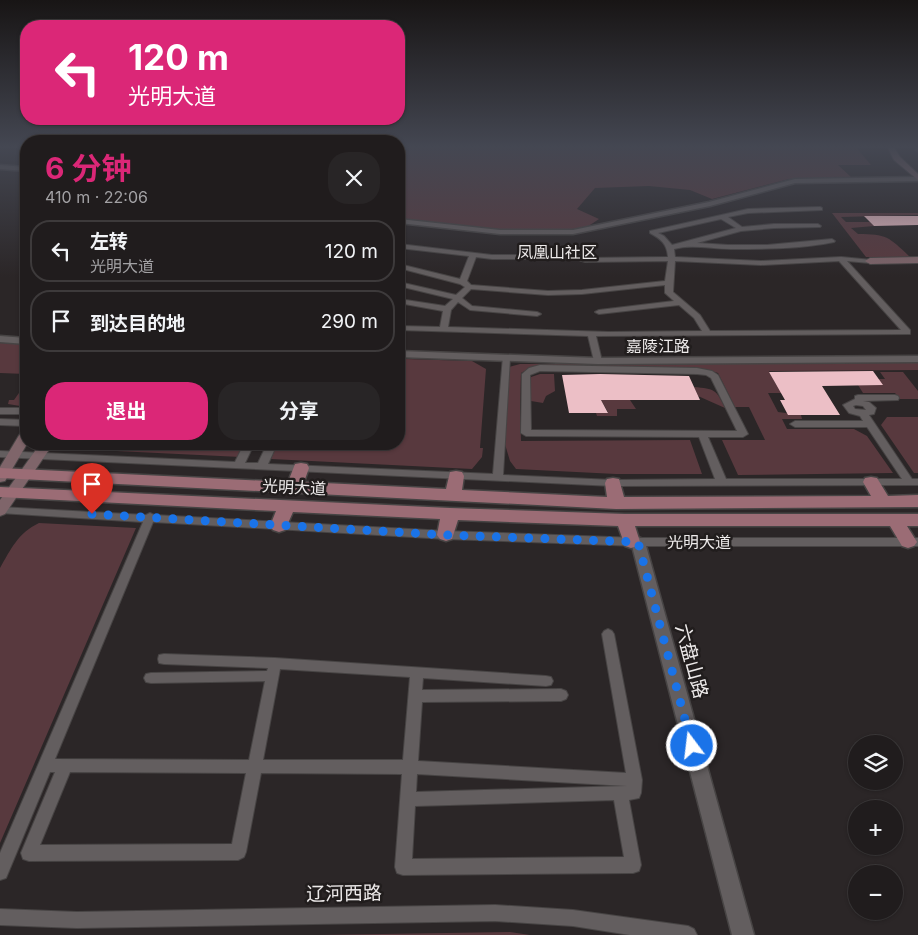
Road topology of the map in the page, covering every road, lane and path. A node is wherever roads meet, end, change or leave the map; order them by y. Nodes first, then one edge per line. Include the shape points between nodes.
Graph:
1 (763, 190) edge
2 (820, 209) dead end
3 (723, 216) junction
4 (405, 222) edge
5 (818, 226) dead end
6 (741, 229) junction
7 (832, 241) dead end
8 (687, 244) junction
9 (405, 247) edge
10 (767, 247) junction
11 (670, 248) junction
12 (473, 255) junction
13 (672, 259) junction
14 (841, 260) junction
15 (918, 260) edge
16 (870, 261) joint
17 (777, 262) junction
18 (405, 268) edge
19 (668, 283) junction
20 (466, 284) junction
21 (405, 285) edge
22 (458, 298) junction
23 (405, 302) edge
24 (681, 303) junction
25 (447, 309) junction
26 (599, 312) dead end
27 (537, 314) dead end
28 (405, 328) edge
29 (444, 329) junction
30 (707, 333) junction
31 (592, 334) junction
32 (0, 340) edge
33 (20, 340) edge
34 (405, 354) edge
35 (506, 358) junction
36 (918, 359) edge
37 (598, 360) junction
38 (895, 398) dead end
39 (0, 411) edge
40 (20, 411) edge
41 (0, 422) edge
42 (20, 424) edge
43 (795, 424) dead end
44 (869, 424) junction
45 (702, 434) junction
46 (20, 445) edge
47 (42, 450) edge
48 (246, 450) edge
49 (269, 450) edge
50 (0, 454) edge
51 (14, 454) junction
52 (38, 456) junction
53 (239, 465) junction
54 (262, 466) junction
55 (301, 468) junction
56 (25, 474) junction
57 (1, 475) edge
58 (456, 476) junction
59 (498, 478) junction
60 (871, 482) junction
61 (913, 482) edge
62 (614, 483) junction
63 (722, 483) junction
64 (294, 488) junction
65 (6, 493) edge
66 (453, 495) junction
67 (883, 501) junction
68 (918, 501) edge
69 (616, 503) junction
70 (287, 506) junction
71 (0, 510) edge
72 (450, 514) junction
73 (150, 517) junction
74 (626, 520) junction
75 (895, 520) junction
76 (918, 520) edge
77 (280, 526) junction
78 (446, 535) junction
79 (634, 542) junction
80 (913, 542) edge
81 (608, 634) dead end
82 (164, 659) dead end
83 (274, 669) junction
84 (417, 673) junction
85 (150, 678) dead end
86 (546, 681) dead end
87 (561, 695) dead end
88 (415, 696) junction
89 (46, 765) junction
90 (65, 766) junction
91 (254, 767) junction
92 (410, 767) junction
93 (635, 780) junction
94 (621, 795) junction
95 (408, 799) junction
96 (0, 872) edge
97 (0, 917) edge
98 (688, 935) edge
99 (743, 935) edge

1 - 4 street via 573,232 500,232
2 - 3 street via 771,207
3 - 6 street
3 - 11 street via 652,232 663,237
5 - 6 street
6 - 8 street
7 - 10 street
8 - 10 street
8 - 11 street
9 - 12 street
10 - 17 street
11 - 13 street
12 - 13 street via 577,257 585,260
12 - 20 street
13 - 17 street
13 - 19 street
14 - 16 street
14 - 17 street
14 - 30 street via 907,332
15 - 16 main road
18 - 20 street
19 - 20 street via 548,293
19 - 24 street via 669,293
20 - 22 street
21 - 22 street
22 - 25 street
22 - 27 street via 470,308
23 - 25 street
24 - 26 street
24 - 30 street via 697,317
25 - 29 street
28 - 29 street
29 - 31 street
30 - 31 street
31 - 37 street
32 - 33 street
34 - 35 street, 嘉陵江路
35 - 37 street, 嘉陵江路
35 - 59 street
36 - 37 street, 嘉陵江路
38 - 44 street via 853,398 855,402 849,403 848,407 863,414
39 - 40 street
41 - 42 street
43 - 44 street
44 - 61 street
45 - 45 street via 743,434 715,377 709,373 540,368 526,374 526,434
45 - 63 street
46 - 51 main road
47 - 52 main road
48 - 53 street
49 - 54 street
50 - 51 street, 光明大道
51 - 52 street, 光明大道
51 - 57 main road
52 - 53 street, 光明大道
52 - 56 main road
53 - 54 street, 光明大道
54 - 55 street, 光明大道
55 - 58 street, 光明大道
55 - 64 main road
56 - 57 main road, 光明大道
56 - 64 main road, 光明大道
56 - 65 main road
58 - 59 street, 光明大道
58 - 66 main road
59 - 62 street, 光明大道
60 - 61 street, 光明大道
60 - 63 street, 光明大道
60 - 67 main road
62 - 63 street, 光明大道
62 - 69 main road
64 - 66 main road, 光明大道
65 - 70 main road, 光明大道
65 - 71 main road
66 - 69 main road, 光明大道
67 - 68 main road, 光明大道
67 - 69 main road, 光明大道
70 - 72 main road, 光明大道
70 - 77 main road
71 - 73 street, 光明大道
72 - 74 main road, 光明大道
72 - 78 main road
73 - 77 street, 光明大道
73 - 89 street
74 - 75 main road, 光明大道
74 - 79 main road
75 - 76 main road, 光明大道
75 - 80 main road
77 - 78 street, 光明大道
78 - 79 street, 光明大道
79 - 80 street, 光明大道
79 - 99 street, 六盘山路
81 - 93 street
82 - 83 street
83 - 84 street
83 - 85 street
83 - 91 street
84 - 86 street
84 - 88 street
87 - 88 street
88 - 92 street
89 - 90 street
89 - 96 street
90 - 91 street
90 - 91 street via 29,853 238,852
91 - 92 street
92 - 93 street
92 - 95 street
93 - 94 street via 634,793
94 - 95 street
94 - 95 street via 633,865 403,866
97 - 98 street, 辽河西路 via 76,920 495,913 573,918

